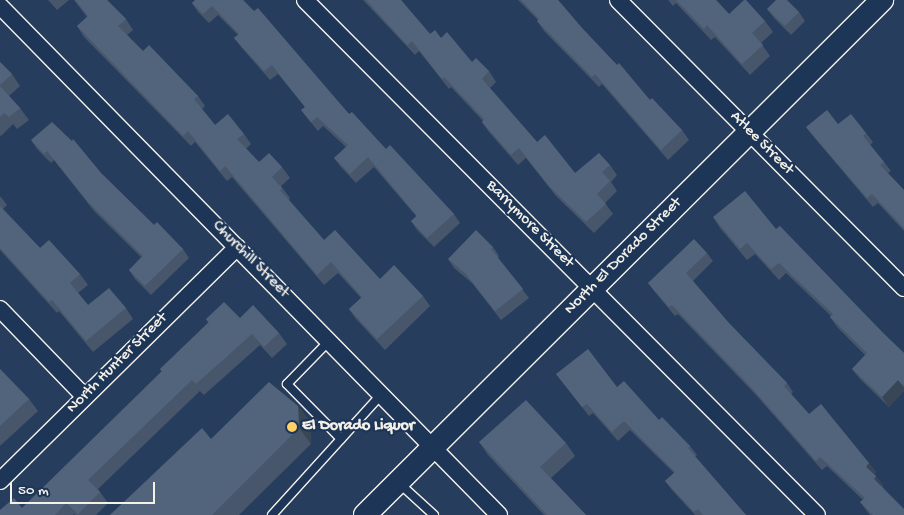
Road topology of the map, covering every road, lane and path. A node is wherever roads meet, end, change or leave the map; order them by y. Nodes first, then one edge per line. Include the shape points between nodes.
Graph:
1 (305, 0) edge
2 (618, 0) edge
3 (882, 0) edge
4 (0, 6) edge
5 (749, 132) junction
6 (237, 247) junction
7 (592, 288) junction
8 (904, 288) edge
9 (0, 310) edge
10 (329, 340) junction
11 (382, 395) junction
12 (85, 397) junction
13 (341, 439) junction
14 (433, 448) junction
15 (0, 481) edge
16 (399, 482) junction
17 (272, 515) edge
18 (366, 515) edge
19 (434, 515) edge
20 (499, 515) edge
21 (817, 515) edge

1 - 7 street, Barrymore Street
2 - 5 street, Atlee Street
3 - 5 main road, North El Dorado Street
4 - 6 street, Churchill Street
5 - 7 main road, North El Dorado Street
5 - 8 street, Atlee Street
6 - 10 street, Churchill Street
6 - 12 street, North Hunter Street
7 - 14 main road, North El Dorado Street
7 - 21 street, Barrymore Street
9 - 12 street
10 - 11 street, Churchill Street
10 - 13 lane via 287,384
11 - 13 lane
11 - 14 street, Churchill Street
12 - 15 street, North Hunter Street
13 - 17 lane
14 - 16 main road, North El Dorado Street
14 - 20 street, Churchill Street
16 - 18 main road, North El Dorado Street
16 - 19 lane

